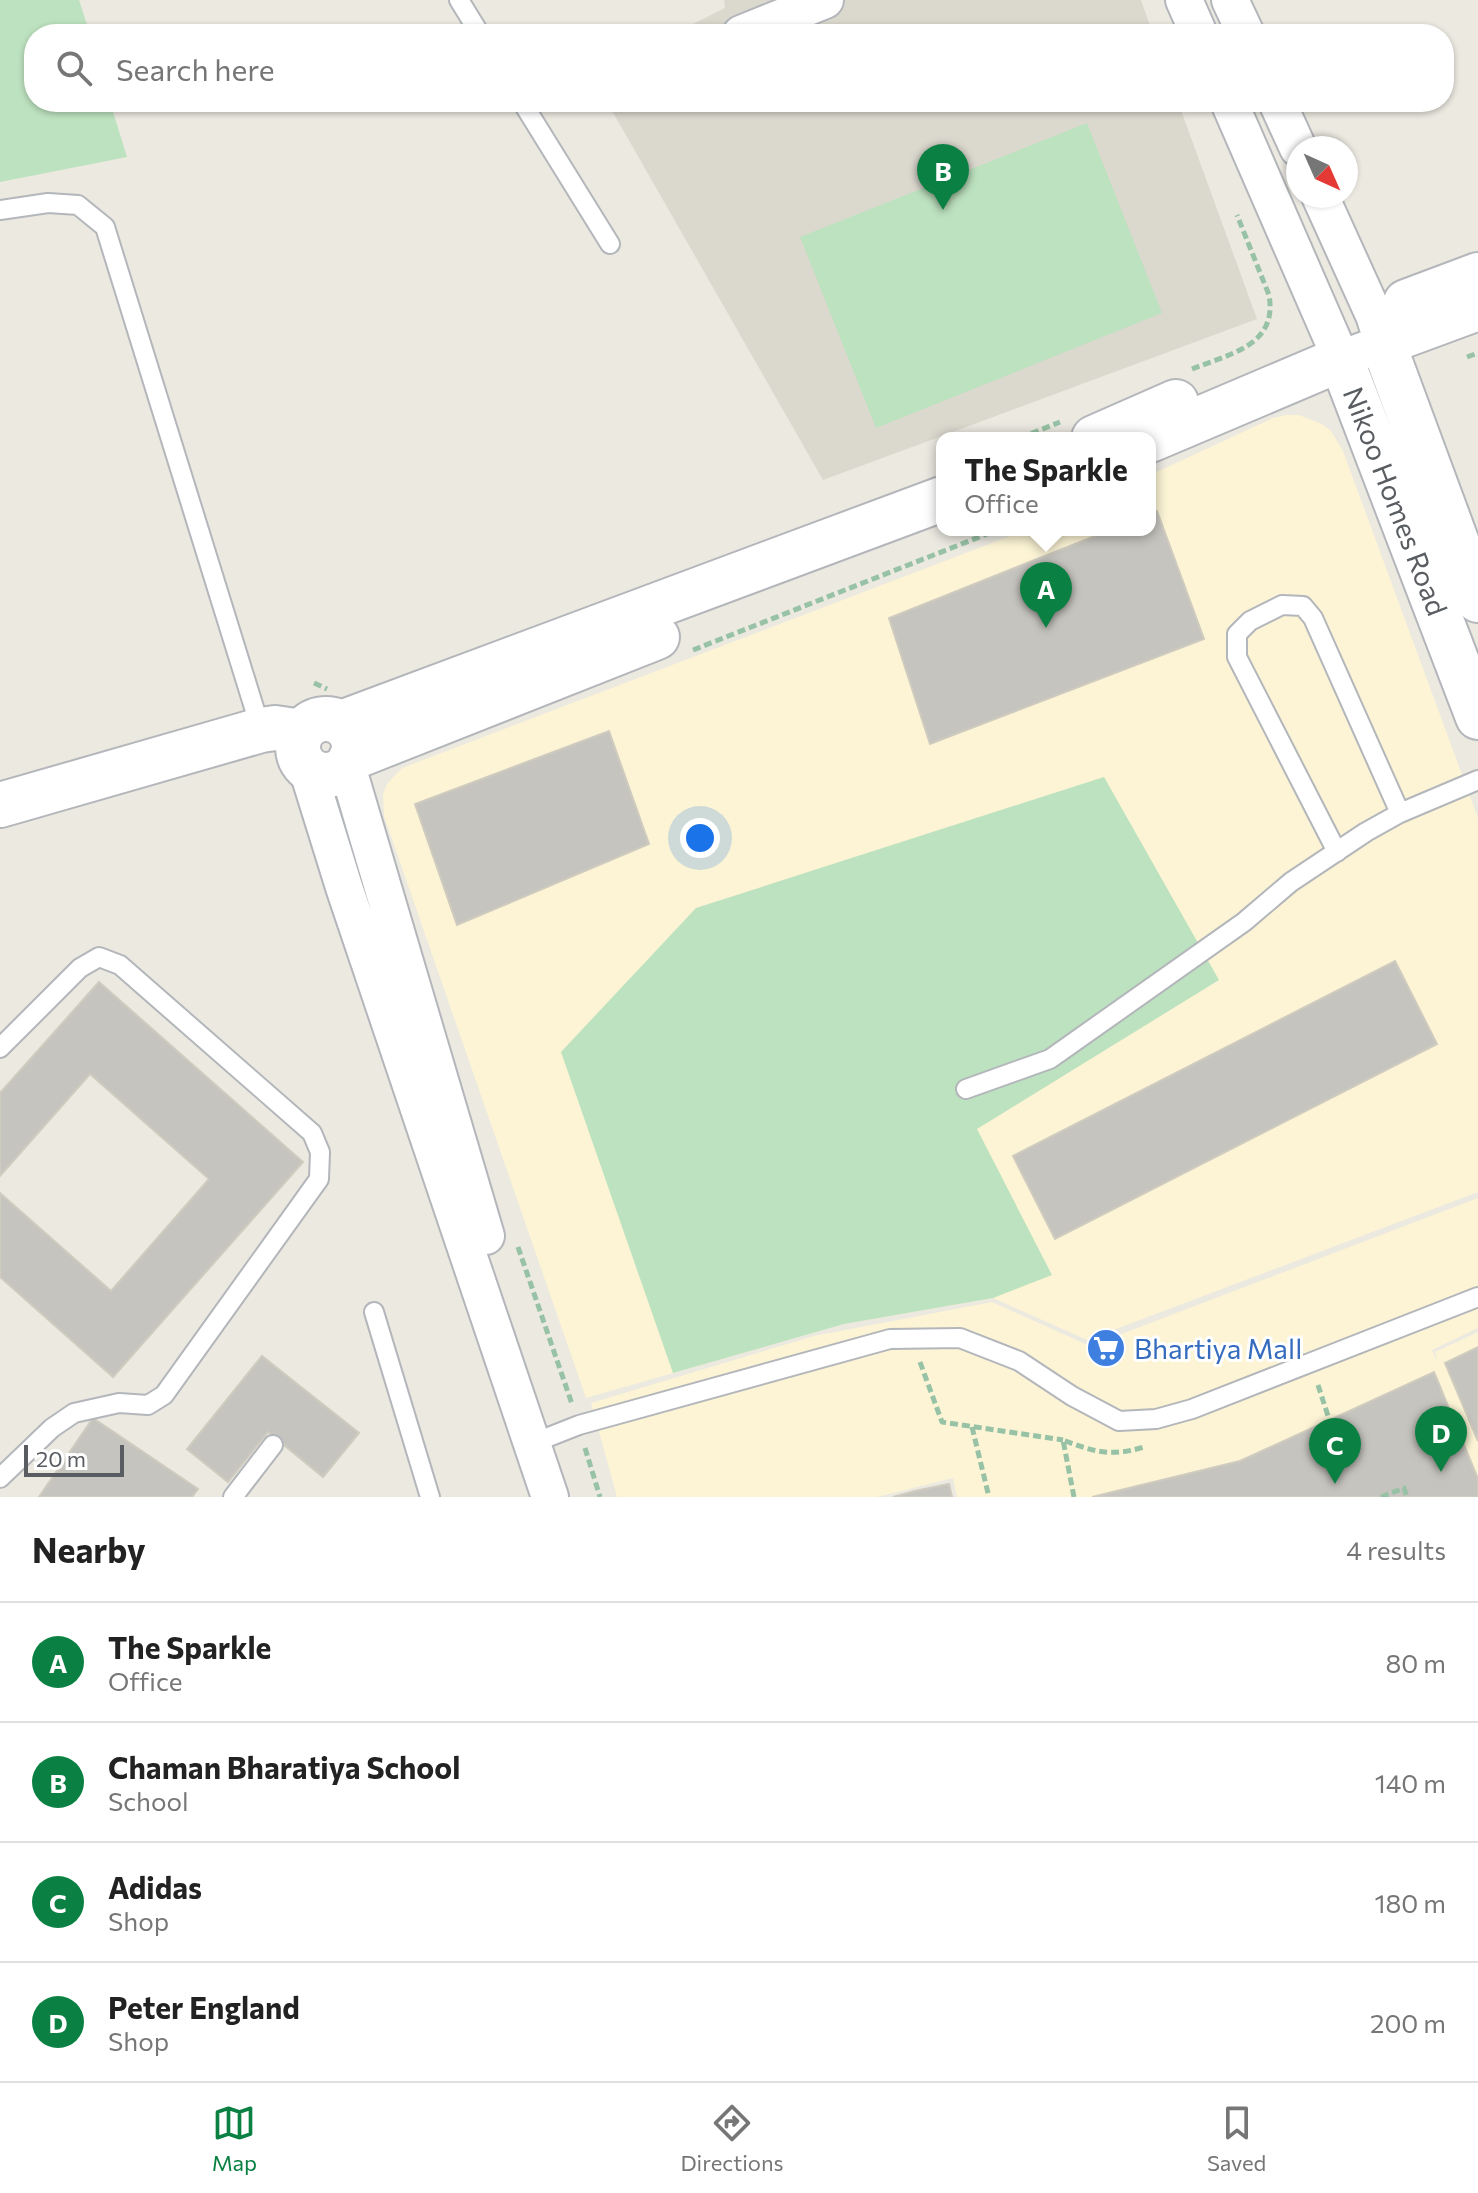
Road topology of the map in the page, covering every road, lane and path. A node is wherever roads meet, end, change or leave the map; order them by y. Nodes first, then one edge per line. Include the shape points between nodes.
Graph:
1 (459, 0) edge
2 (825, 0) edge
3 (1184, 0) edge
4 (1230, 0) edge
5 (474, 24) edge
6 (766, 24) edge
7 (1195, 24) edge
8 (1241, 24) edge
9 (528, 112) edge
10 (1233, 112) edge
11 (1282, 112) edge
12 (1293, 136) edge
13 (1234, 206) dead end
14 (1325, 208) edge
15 (0, 210) edge
16 (610, 244) dead end
17 (1478, 275) edge
18 (1478, 308) edge
19 (1379, 329) junction
20 (1335, 346) junction
21 (1191, 369) dead end
22 (1078, 429) edge
23 (1156, 437) edge
24 (936, 501) edge
25 (936, 527) edge
26 (982, 536) edge
27 (1478, 600) edge
28 (691, 650) dead end
29 (1478, 717) edge
30 (318, 746) junction
31 (1478, 780) edge
32 (0, 805) edge
33 (1400, 813) junction
34 (1337, 852) junction
35 (0, 1048) edge
36 (966, 1089) dead end
37 (514, 1234) dead end
38 (1478, 1297) edge
39 (374, 1312) dead end
40 (917, 1352) dead end
41 (1318, 1383) dead end
42 (1330, 1422) dead end
43 (972, 1427) junction
44 (563, 1431) junction
45 (1063, 1440) dead end
46 (273, 1445) dead end
47 (0, 1478) edge
48 (233, 1497) edge
49 (430, 1497) edge
50 (550, 1497) edge
51 (567, 1497) edge
52 (600, 1497) edge
53 (989, 1497) edge
54 (1381, 1497) edge
55 (1407, 1497) edge

1 - 5 lane
2 - 6 street
3 - 7 street
4 - 8 street
9 - 16 lane
10 - 20 street
11 - 12 street
13 - 21 path via 1269,295 1267,324 1248,347
14 - 19 street
15 - 30 lane via 78,205 105,227
17 - 19 street
18 - 19 street
19 - 20 street
19 - 27 street, Nikoo Homes Road
20 - 22 street
20 - 23 street
20 - 29 street, Nikoo Homes Road
24 - 30 street
25 - 30 street
26 - 28 path
30 - 32 street
30 - 44 street
30 - 50 street via 344,887
31 - 33 lane
33 - 34 lane
33 - 34 lane via 1313,618 1303,606 1282,605 1250,621 1237,634 1237,657
34 - 36 lane via 1050,1059
35 - 47 lane via 80,968 99,957 120,965 312,1133 320,1152 319,1179 164,1395 148,1405 119,1403 74,1413
37 - 44 path
38 - 44 lane via 1156,1419 1119,1421 1019,1361 960,1338 890,1339
39 - 49 lane
40 - 43 path via 942,1422
41 - 42 path
43 - 45 path
43 - 53 path
44 - 51 street
44 - 52 path
46 - 48 lane
54 - 55 path via 1404,1488

